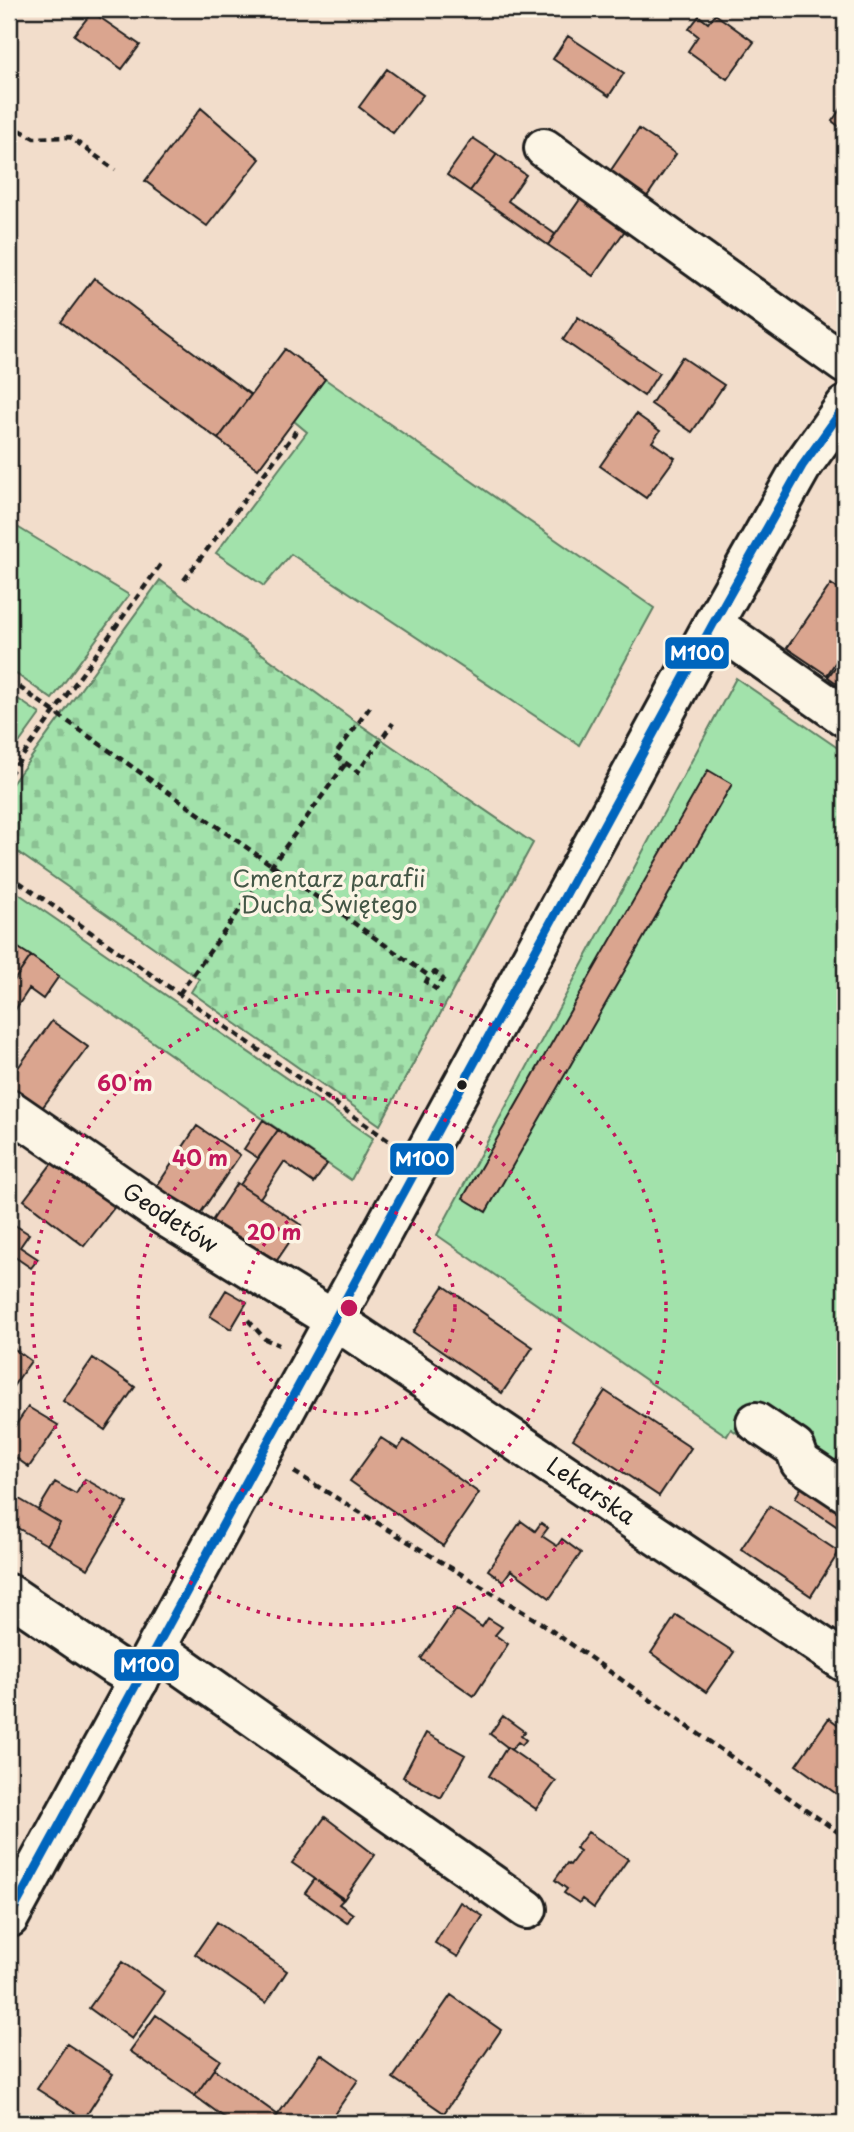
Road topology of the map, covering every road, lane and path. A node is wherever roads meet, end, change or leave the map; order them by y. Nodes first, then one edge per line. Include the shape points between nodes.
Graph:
1 (9, 124) edge
2 (544, 148) dead end
3 (115, 170) dead end
4 (845, 364) edge
5 (845, 405) edge
6 (288, 429) dead end
7 (161, 564) dead end
8 (184, 580) dead end
9 (713, 624) junction
10 (9, 680) edge
11 (370, 707) dead end
12 (54, 712) junction
13 (845, 717) edge
14 (393, 723) dead end
15 (346, 763) junction
16 (9, 775) edge
17 (272, 866) junction
18 (9, 875) edge
19 (429, 976) dead end
20 (179, 994) junction
21 (9, 1109) edge
22 (393, 1143) dead end
23 (248, 1320) dead end
24 (335, 1321) junction
25 (286, 1348) dead end
26 (756, 1422) dead end
27 (263, 1453) junction
28 (845, 1492) edge
29 (9, 1594) edge
30 (845, 1662) edge
31 (148, 1664) junction
32 (845, 1837) edge
33 (527, 1909) dead end
34 (9, 1918) edge

1 - 3 path via 34,138 69,137
2 - 4 street
5 - 9 street via 802,466
6 - 8 path via 295,433
7 - 12 path
9 - 13 street
9 - 24 street
10 - 12 path
11 - 15 path via 335,755
12 - 16 path
12 - 17 path
14 - 15 path via 358,772
15 - 17 path
17 - 19 path
17 - 20 path
18 - 20 path
20 - 22 path
21 - 24 street, Geodetów via 163,1215
23 - 25 path via 265,1339
24 - 27 street
24 - 30 street, Lekarska
26 - 28 street via 795,1448 800,1462
27 - 31 street
27 - 32 path via 538,1621
29 - 31 street via 112,1664
31 - 33 street
31 - 34 street

